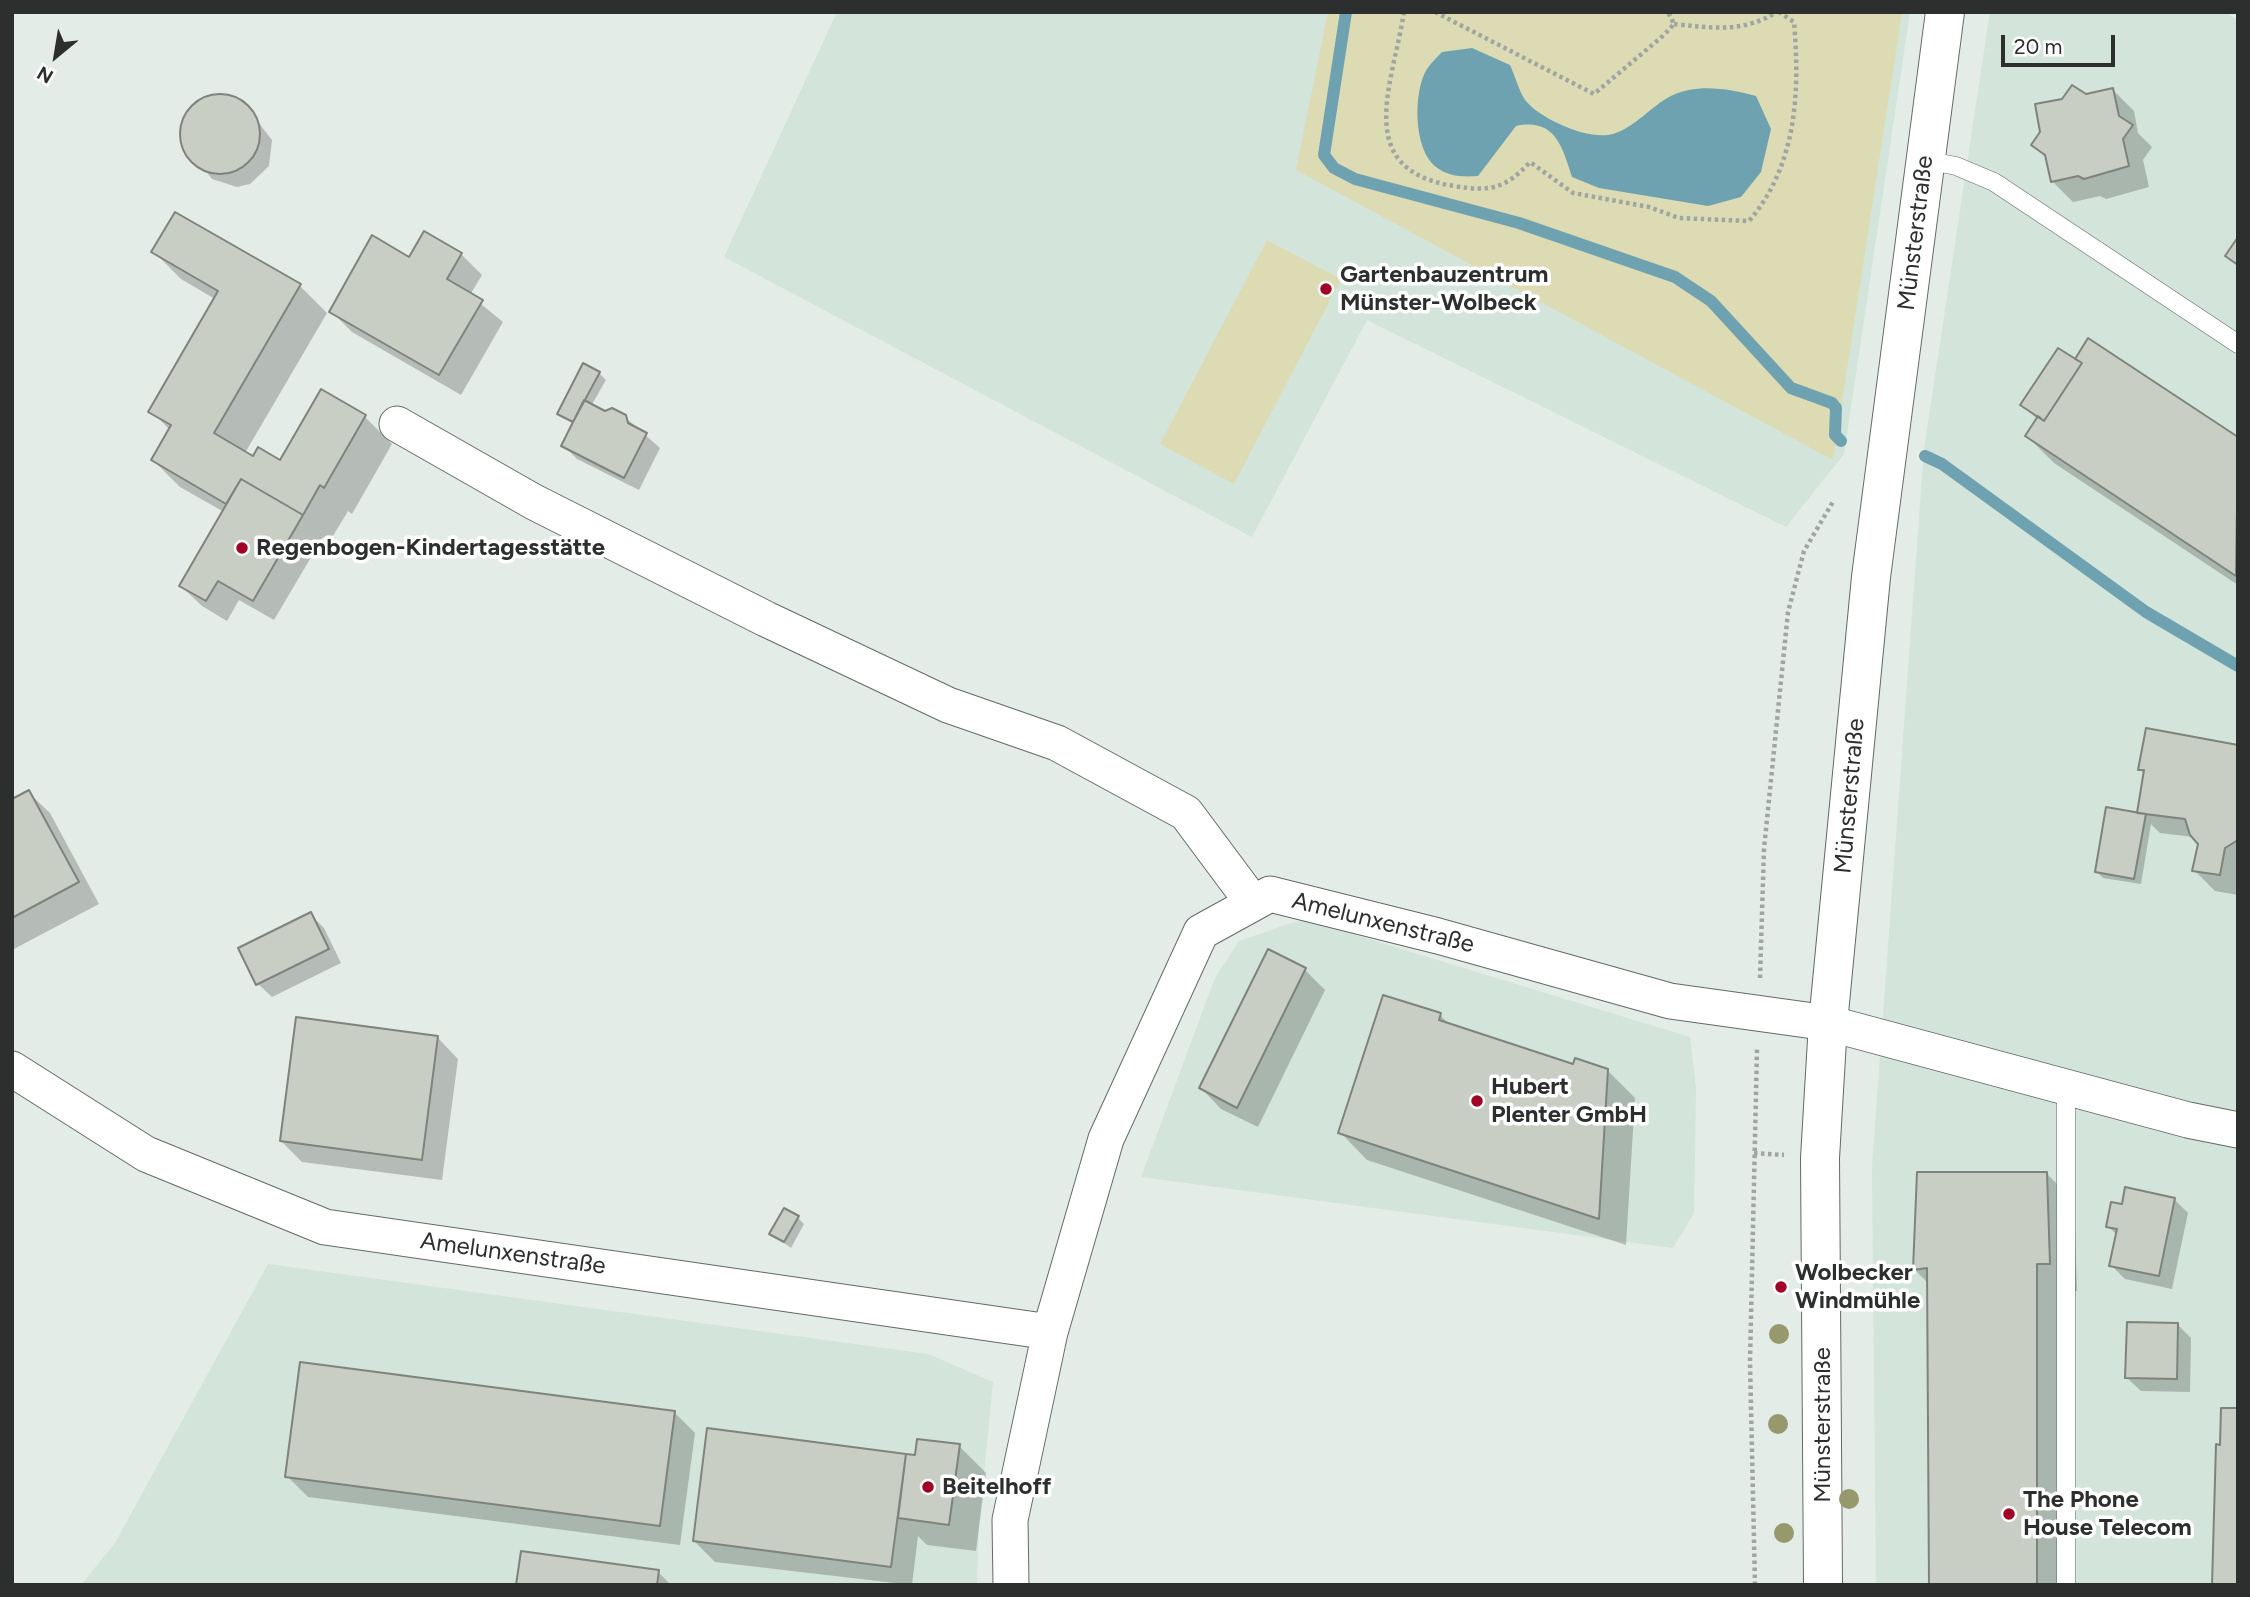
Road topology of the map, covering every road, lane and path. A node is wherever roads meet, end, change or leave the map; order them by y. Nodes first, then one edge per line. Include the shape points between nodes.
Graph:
1 (1404, 12) edge
2 (1435, 12) edge
3 (1668, 12) edge
4 (1778, 12) edge
5 (1945, 12) edge
6 (1674, 24) junction
7 (1925, 160) junction
8 (2238, 344) edge
9 (397, 424) dead end
10 (1254, 903) junction
11 (1828, 1023) junction
12 (12, 1069) edge
13 (2066, 1088) junction
14 (2238, 1130) edge
15 (1050, 1332) junction
16 (1011, 1585) edge
17 (1823, 1585) edge
18 (2066, 1585) edge

1 - 4 path via 1385,116 1389,147 1408,172 1483,191 1513,180 1530,162 1573,193 1649,207 1679,218 1720,222 1749,221 1769,198 1784,163 1798,63 1794,22
2 - 6 path via 1594,94
3 - 6 path
4 - 6 path via 1756,25
5 - 7 street, Münsterstraße
7 - 8 lane via 1956,166 1994,183
7 - 11 street, Münsterstraße via 1871,577
9 - 10 street via 534,502 766,619 948,705 1057,743 1186,813
10 - 11 street, Amelunxenstraße via 1270,894 1670,1001
10 - 15 street, Amelunxenstraße via 1202,932 1106,1139
11 - 13 street
11 - 17 street, Münsterstraße via 1820,1158
12 - 15 street, Amelunxenstraße via 146,1154 325,1227
13 - 14 street
13 - 18 lane
15 - 16 street, Amelunxenstraße via 1010,1520

